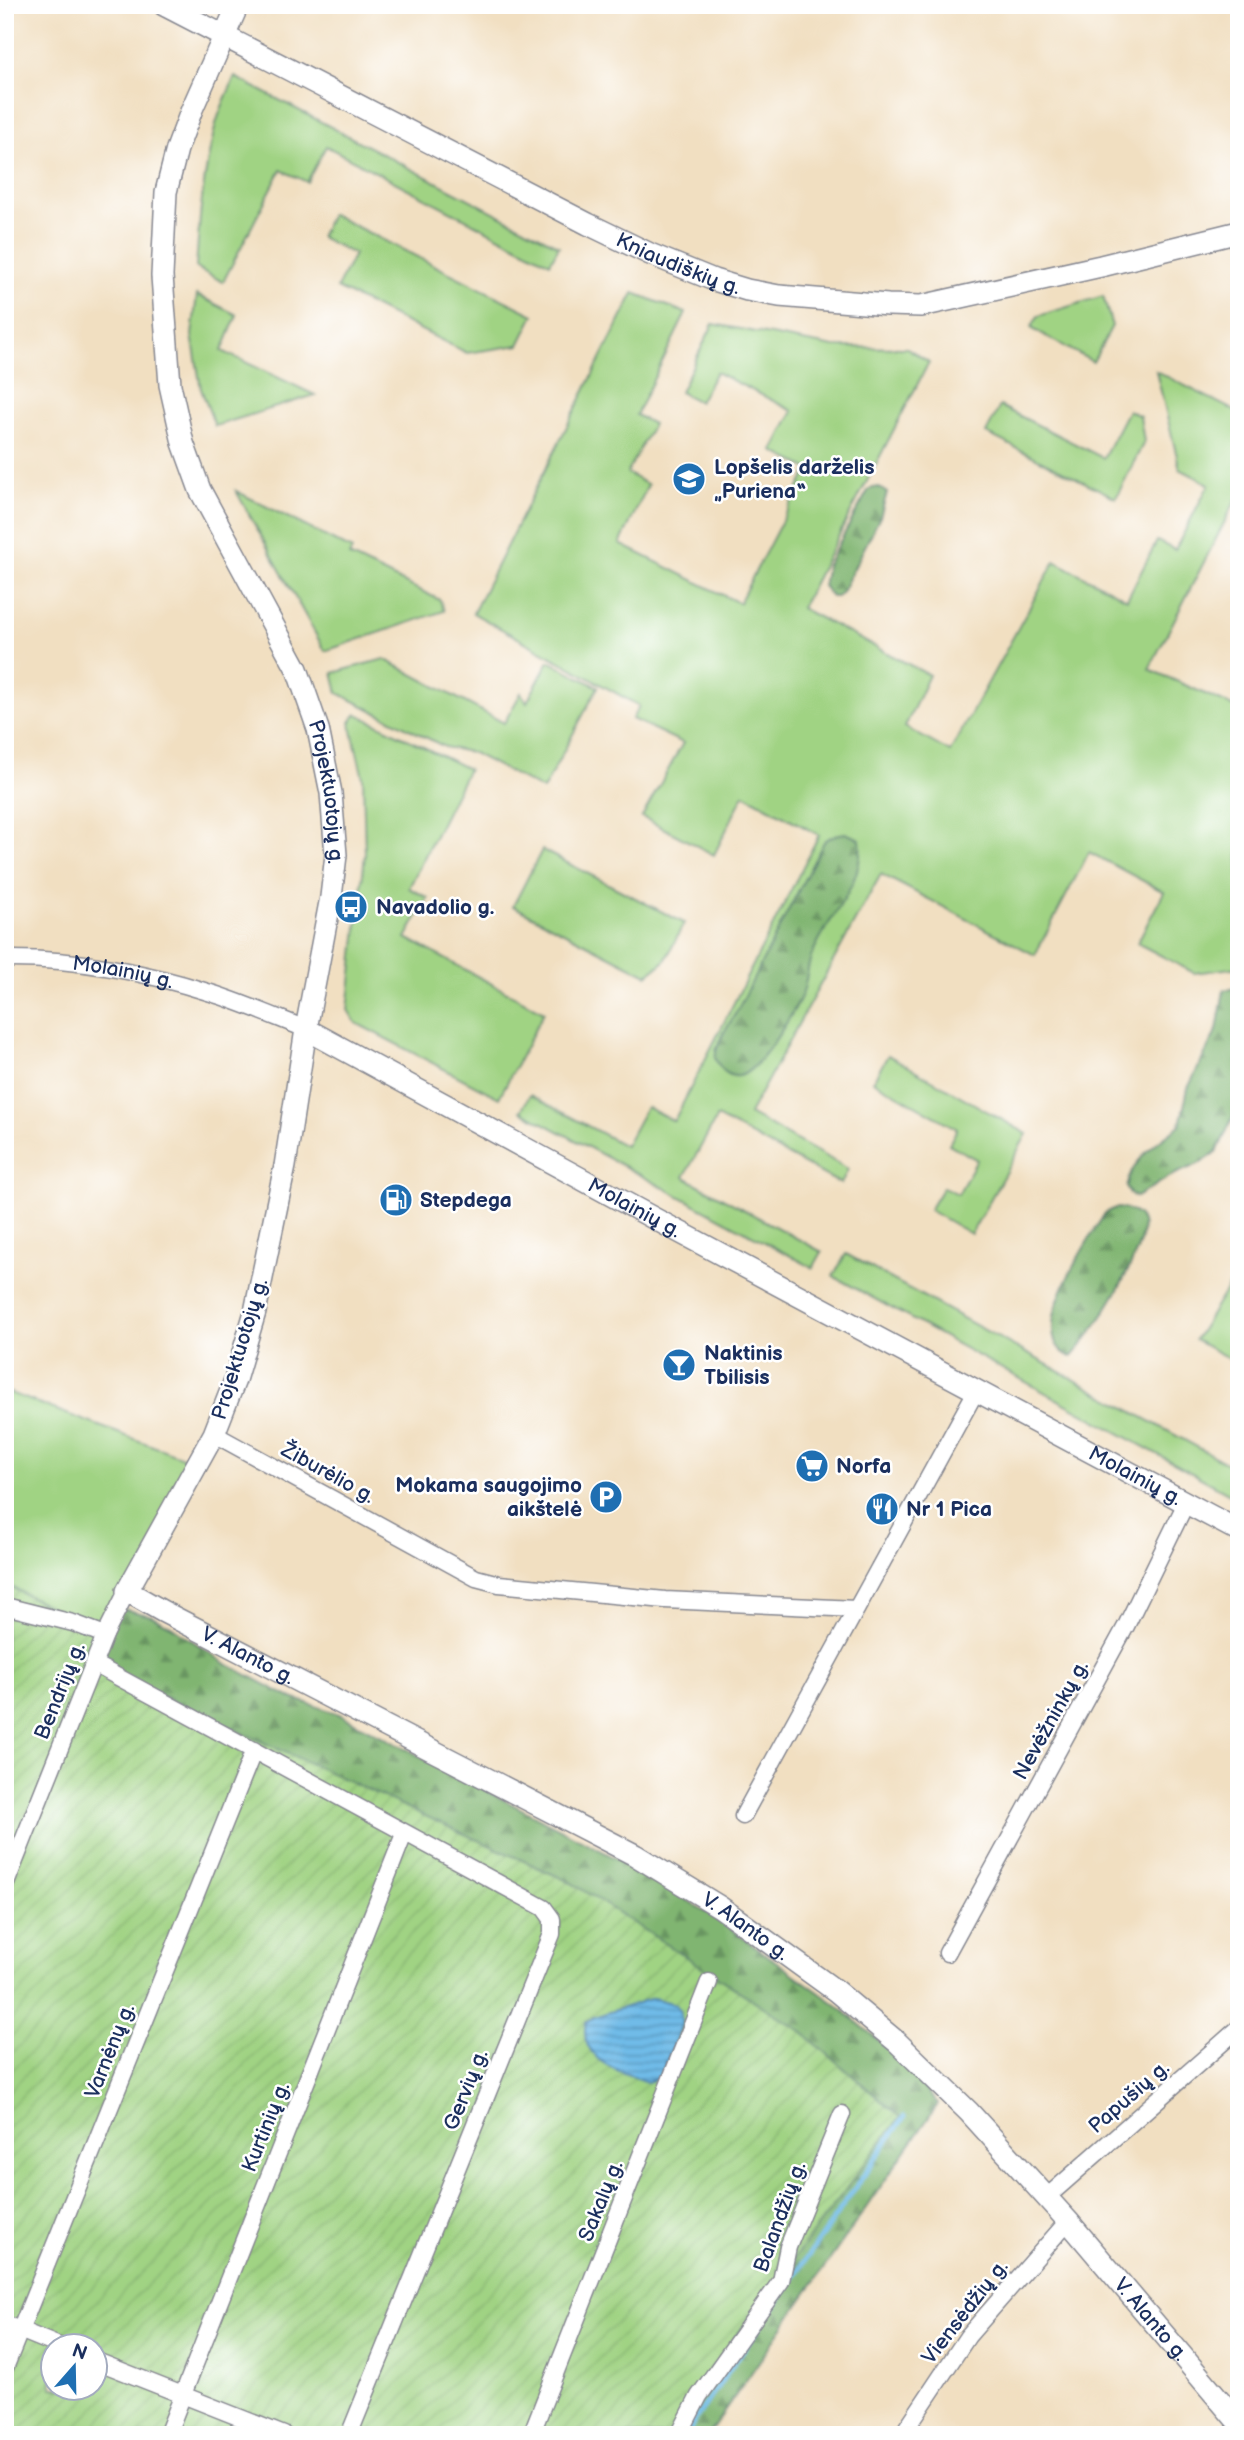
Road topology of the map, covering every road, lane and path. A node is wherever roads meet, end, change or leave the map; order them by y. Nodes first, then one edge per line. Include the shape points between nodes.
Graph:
1 (164, 5) edge
2 (238, 5) edge
3 (223, 36) junction
4 (1239, 232) edge
5 (5, 959) edge
6 (306, 1029) junction
7 (976, 1391) junction
8 (214, 1434) junction
9 (1186, 1503) junction
10 (1239, 1531) edge
11 (127, 1591) junction
12 (5, 1606) edge
13 (856, 1609) junction
14 (105, 1635) junction
15 (94, 1664) junction
16 (254, 1750) junction
17 (743, 1816) dead end
18 (404, 1834) junction
19 (5, 1886) edge
20 (947, 1953) dead end
21 (709, 1982) dead end
22 (1239, 2028) edge
23 (842, 2114) dead end
24 (1047, 2197) junction
25 (1068, 2221) junction
26 (13, 2327) edge
27 (38, 2337) edge
28 (108, 2366) edge
29 (5, 2368) edge
30 (183, 2395) junction
31 (1239, 2423) edge
32 (167, 2435) edge
33 (284, 2435) edge
34 (349, 2435) edge
35 (531, 2435) edge
36 (679, 2435) edge
37 (902, 2435) edge

1 - 3 main road, Kniaudiškių g.
2 - 3 main road, Projektuotojų g.
3 - 4 main road, Kniaudiškių g. via 600,230 747,290 921,306
3 - 6 main road, Projektuotojų g. via 177,149 166,192 162,276 170,385 200,490 292,659 318,729 331,793 336,855
5 - 6 street, Molainių g. via 157,978 212,993
6 - 7 main road, Molainių g.
6 - 8 main road, Projektuotojų g. via 284,1171 255,1312
7 - 9 main road, Molainių g.
7 - 13 street
8 - 11 main road, Projektuotojų g.
8 - 13 street, Žiburėlio g. via 476,1578 665,1601
9 - 10 main road, Molainių g.
9 - 20 street, Nevėžninkų g. via 1126,1626
11 - 14 street, Bendrijų g.
11 - 24 main road, V. Alanto g. via 635,1855 720,1907 836,1991 897,2042
12 - 14 street
13 - 17 street
14 - 15 street, Bendrijų g.
15 - 16 street, Gervių g.
15 - 19 street, Bendrijų g.
16 - 18 street, Gervių g.
16 - 26 street, Varnėnų g.
18 - 30 street, Kurtinių g.
18 - 34 street, Gervių g. via 544,1908 552,1919 552,1934
21 - 35 street, Sakalų g.
22 - 24 street, Papušių g.
23 - 36 street, Balandžių g. via 788,2247 781,2281 699,2396
24 - 25 main road, V. Alanto g.
25 - 31 main road, V. Alanto g.
25 - 37 street, Viensėdžių g. via 968,2336
26 - 27 street
26 - 29 street, Varnėnų g.
28 - 30 street
30 - 32 street, Kurtinių g.
30 - 33 street

